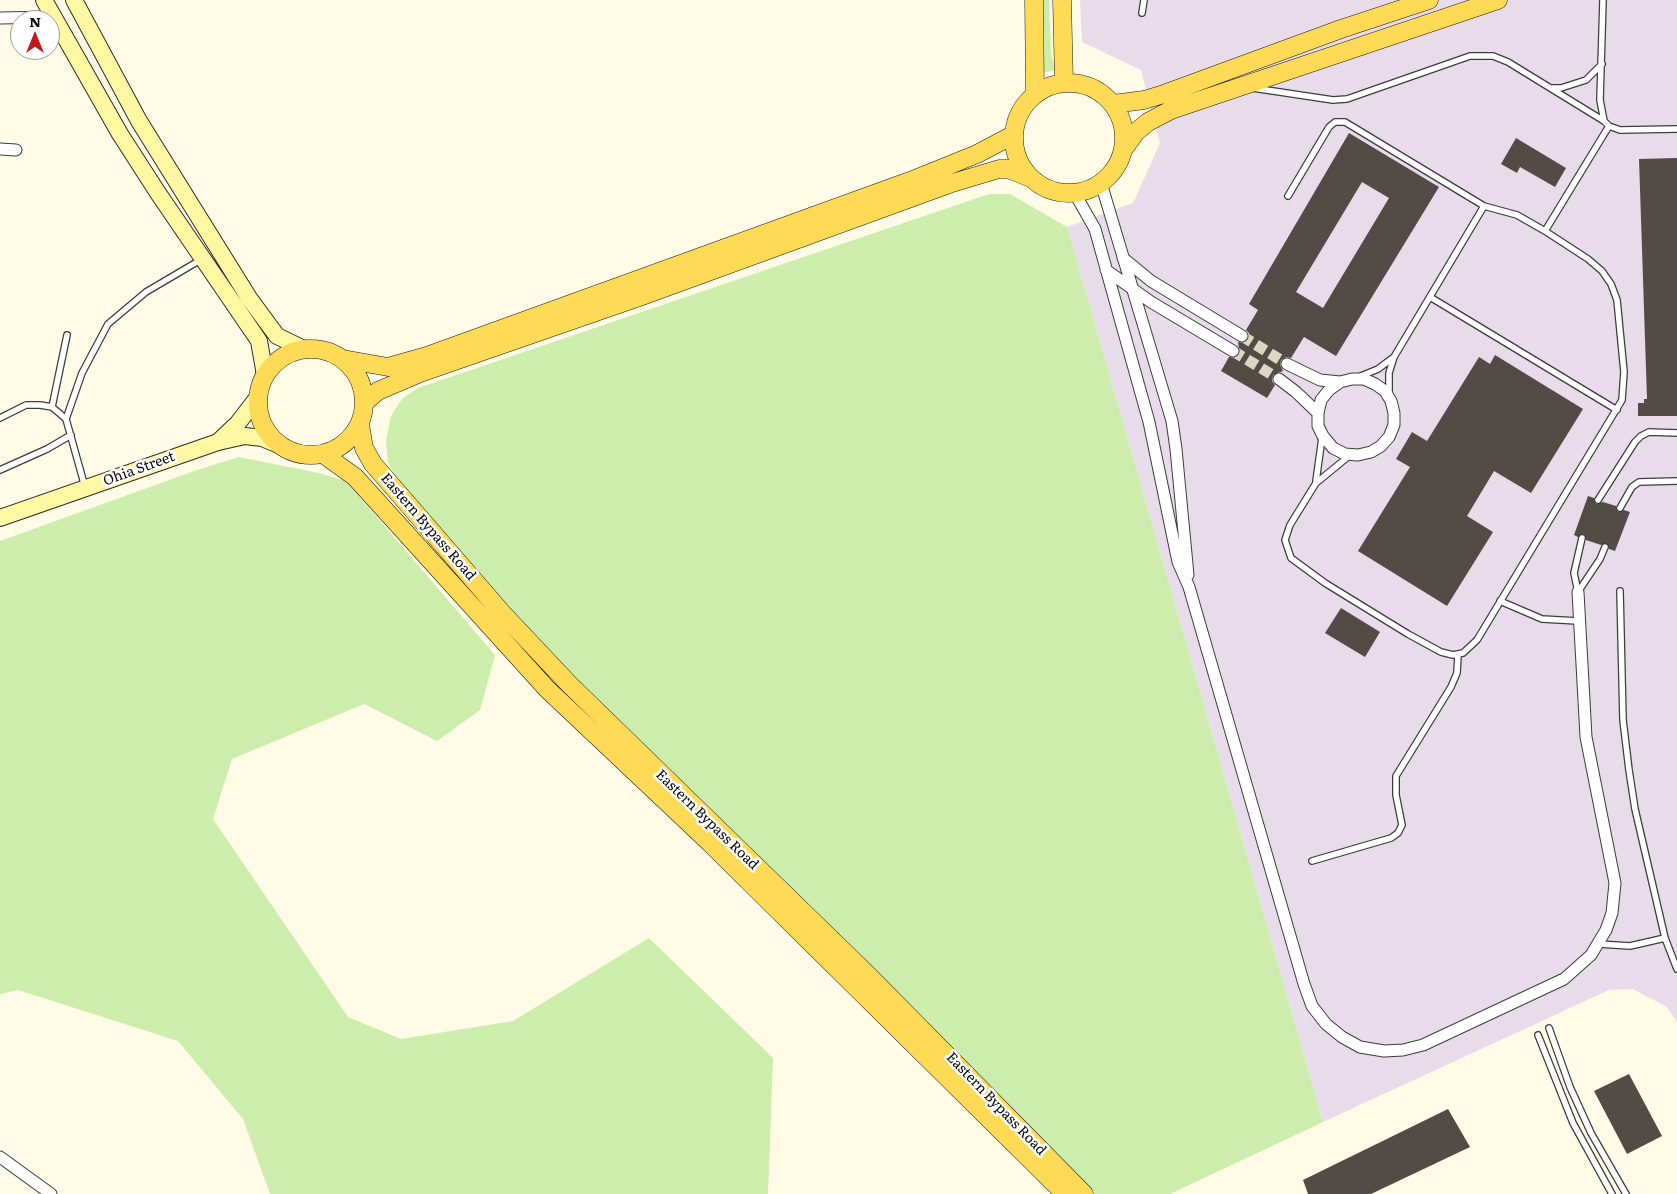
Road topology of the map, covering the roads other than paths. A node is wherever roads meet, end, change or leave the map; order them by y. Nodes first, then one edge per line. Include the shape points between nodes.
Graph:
1 (74, 0) edge
2 (1034, 0) edge
3 (1062, 0) edge
4 (1144, 0) edge
5 (1429, 0) edge
6 (1498, 0) edge
7 (1603, 0) edge
8 (1142, 13) dead end
9 (60, 29) edge
10 (1602, 64) junction
11 (1064, 82) junction
12 (1241, 86) junction
13 (1551, 88) junction
14 (1035, 94) junction
15 (1113, 104) junction
16 (139, 121) junction
17 (1604, 121) junction
18 (1609, 126) junction
19 (1677, 130) edge
20 (120, 134) junction
21 (1013, 135) junction
22 (0, 149) edge
23 (16, 150) dead end
24 (1123, 150) junction
25 (1031, 178) junction
26 (1101, 183) junction
27 (1074, 192) junction
28 (1288, 196) dead end
29 (1484, 206) junction
30 (1545, 231) junction
31 (1123, 258) junction
32 (202, 259) junction
33 (1106, 270) junction
34 (1133, 291) junction
35 (1430, 297) junction
36 (67, 335) dead end
37 (1242, 336) tunnel mouth
38 (304, 349) junction
39 (1233, 351) tunnel mouth
40 (1394, 357) junction
41 (343, 359) junction
42 (1287, 364) tunnel mouth
43 (265, 375) junction
44 (1278, 379) tunnel mouth
45 (1352, 379) junction
46 (1340, 382) junction
47 (258, 397) junction
48 (1390, 399) junction
49 (365, 402) junction
50 (52, 407) junction
51 (1617, 410) junction
52 (1318, 413) junction
53 (0, 418) edge
54 (66, 419) junction
55 (360, 425) junction
56 (1677, 433) edge
57 (71, 435) junction
58 (1322, 436) junction
59 (218, 442) junction
60 (279, 445) junction
61 (323, 454) junction
62 (1352, 454) junction
63 (0, 470) edge
64 (1677, 480) edge
65 (1316, 483) junction
66 (86, 488) junction
67 (1598, 500) dead end
68 (1620, 508) dead end
69 (0, 518) edge
70 (1582, 538) dead end
71 (1605, 547) dead end
72 (1189, 587) junction
73 (1620, 591) dead end
74 (1578, 592) junction
75 (1500, 601) junction
76 (1578, 620) junction
77 (1458, 655) junction
78 (1312, 861) dead end
79 (1664, 938) junction
80 (1599, 944) junction
81 (1677, 969) edge
82 (1549, 1028) dead end
83 (1538, 1035) dead end
84 (0, 1157) edge
85 (51, 1194) edge
86 (1066, 1194) edge
87 (1084, 1194) edge
88 (1612, 1194) edge
89 (1626, 1194) edge

1 - 16 street
2 - 14 main road
3 - 11 main road
4 - 8 lane
5 - 15 main road via 1164,94
6 - 12 main road
7 - 10 lane
9 - 20 street
10 - 13 lane via 1586,80
10 - 17 lane via 1600,100
11 - 14 main road
11 - 15 main road via 1097,90
12 - 13 lane via 1316,98 1347,98 1470,56 1482,55 1508,62
12 - 24 main road via 1171,110 1148,122
13 - 17 lane
14 - 21 main road via 1020,112
15 - 24 main road via 1122,122
16 - 20 street
16 - 38 street via 249,298 277,336
17 - 18 lane
18 - 19 lane via 1620,130
18 - 30 lane
20 - 32 street
21 - 25 main road via 1017,159
21 - 41 main road via 977,154 910,181 427,356 388,367
22 - 23 street
24 - 26 main road via 1115,169
25 - 27 main road via 1049,189
25 - 49 main road via 1000,169 949,184 420,373 378,391
26 - 27 main road
26 - 31 street
27 - 33 street via 1095,229
28 - 29 lane via 1329,127 1336,122 1345,122
29 - 30 lane via 1517,216
29 - 35 lane
30 - 51 lane via 1588,259 1611,284 1617,300 1625,387
31 - 34 street
31 - 37 street via 1151,281
32 - 43 street via 258,341
32 - 54 lane via 146,292 108,324 82,373
33 - 34 street
33 - 72 street via 1149,422 1178,562
34 - 39 street
34 - 72 street via 1172,421
35 - 40 lane
35 - 51 lane
36 - 50 lane
38 - 41 main road via 328,352
38 - 43 main road via 282,357
40 - 45 lane via 1378,369
40 - 48 lane via 1388,385
41 - 49 main road via 359,378
42 - 46 street via 1320,380
43 - 47 main road
44 - 52 street
45 - 46 street
45 - 48 street via 1364,379 1375,384
46 - 52 street via 1325,395
47 - 59 street
47 - 60 main road via 258,413 264,428
48 - 62 street via 1394,425 1389,437 1371,452
49 - 55 main road
50 - 53 lane via 26,405
50 - 54 lane
51 - 75 lane
52 - 58 street
54 - 57 lane
55 - 61 main road via 348,441
55 - 87 main road, Eastern Bypass Road via 364,448 373,464 503,614 569,684 876,983
56 - 67 lane via 1649,432 1641,436
57 - 63 lane
57 - 66 lane
58 - 62 street via 1333,448
58 - 65 lane
59 - 60 street, Ohia Street via 245,436
59 - 66 street, Ohia Street
60 - 61 main road via 301,454
61 - 86 main road, Eastern Bypass Road via 355,477 547,689 709,842
62 - 65 lane
64 - 68 lane via 1639,482 1632,487
65 - 77 lane via 1286,534 1291,558 1408,634 1442,652
66 - 69 street, Ohia Street
70 - 74 lane via 1574,573
71 - 74 lane
72 - 80 street via 1304,984 1312,1006 1326,1024 1360,1047 1384,1051 1423,1045 1564,979
73 - 79 lane via 1623,720 1629,770
74 - 76 street
75 - 76 lane via 1542,619
75 - 77 lane via 1470,648
76 - 80 street via 1586,737 1616,883 1612,912
77 - 78 lane via 1457,674 1451,687 1396,776 1402,825 1398,833 1391,838
79 - 80 lane via 1630,946
79 - 81 lane
82 - 89 lane via 1580,1110
83 - 88 lane via 1573,1123
84 - 85 street

